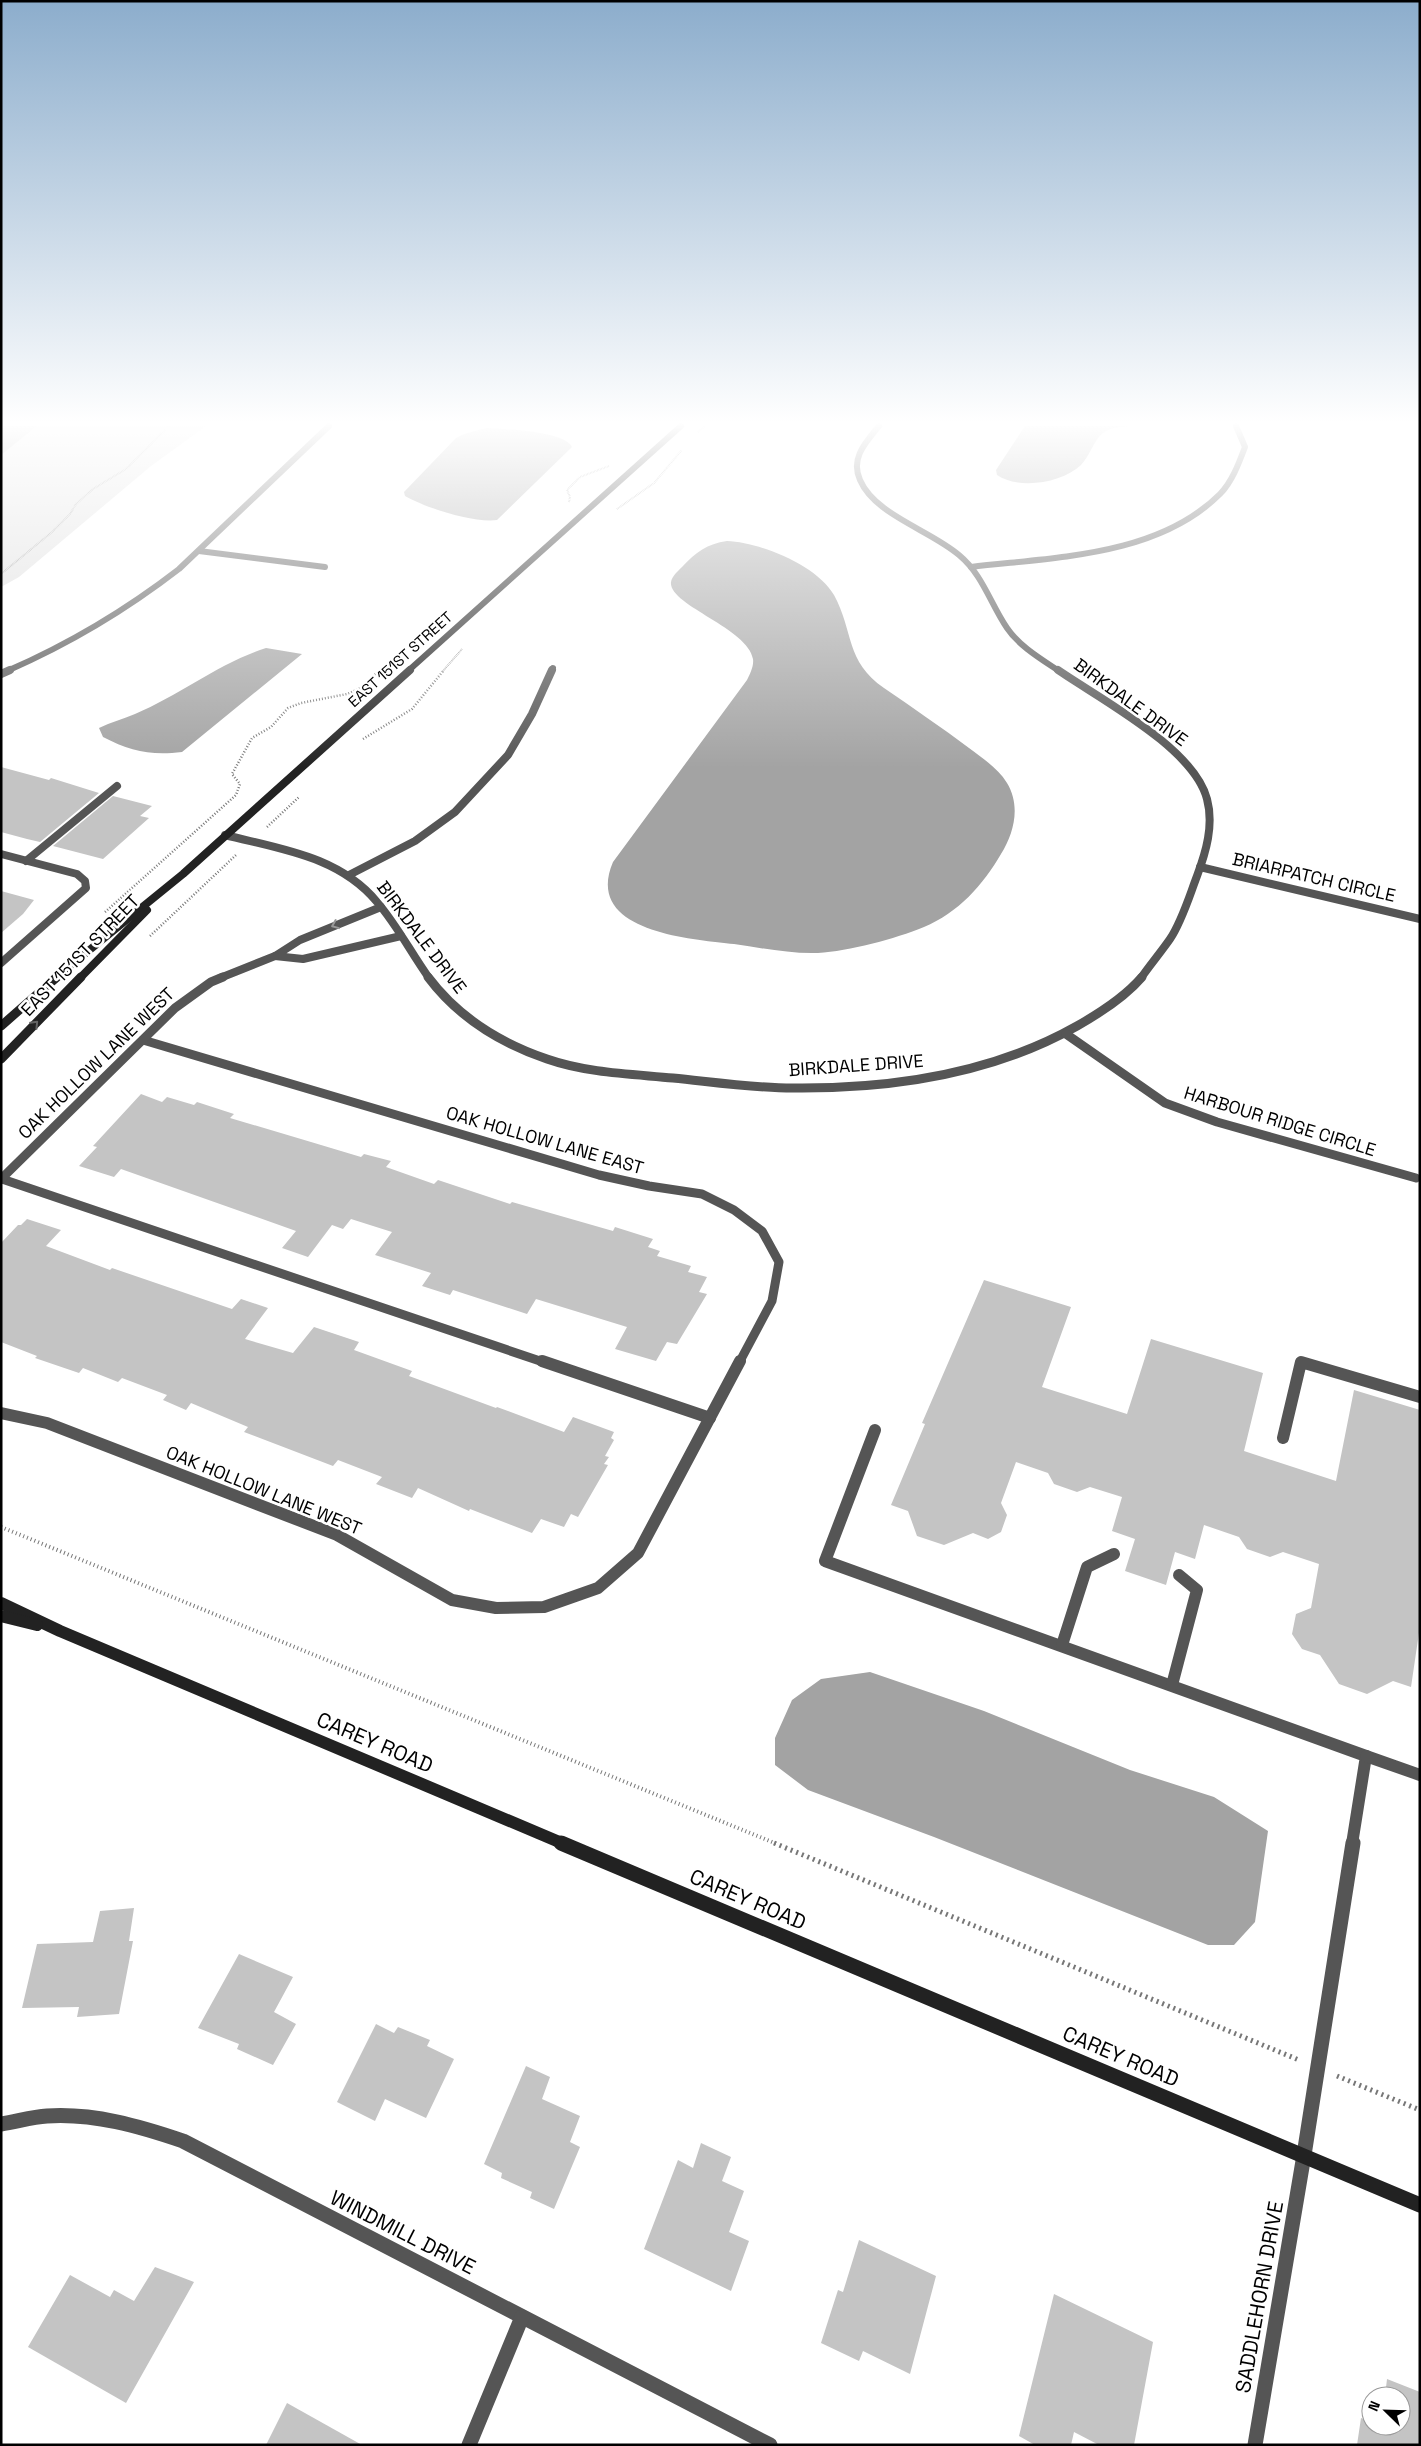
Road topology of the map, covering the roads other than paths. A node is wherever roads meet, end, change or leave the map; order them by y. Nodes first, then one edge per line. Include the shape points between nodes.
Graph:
1 (209, 540) edge
2 (554, 540) edge
3 (938, 540) edge
4 (1137, 540) edge
5 (199, 550) junction
6 (324, 566) dead end
7 (972, 567) junction
8 (553, 668) dead end
9 (1, 674) edge
10 (117, 786) dead end
11 (225, 835) junction
12 (1, 854) edge
13 (26, 861) junction
14 (1200, 867) junction
15 (182, 874) junction
16 (349, 875) junction
17 (381, 907) junction
18 (1420, 919) edge
19 (401, 936) junction
20 (275, 956) junction
21 (1, 963) edge
22 (1, 1026) edge
23 (1066, 1034) junction
24 (143, 1040) junction
25 (1, 1059) edge
26 (1416, 1178) dead end
27 (2, 1179) edge
28 (1420, 1397) edge
29 (1, 1412) edge
30 (710, 1418) junction
31 (875, 1430) dead end
32 (1283, 1438) dead end
33 (1114, 1554) dead end
34 (1180, 1575) dead end
35 (1, 1603) edge
36 (1, 1616) edge
37 (60, 1631) junction
38 (1062, 1645) junction
39 (1172, 1685) junction
40 (1366, 1756) junction
41 (1420, 1775) edge
42 (1, 2124) edge
43 (1304, 2155) junction
44 (1420, 2205) edge
45 (522, 2317) junction
46 (469, 2445) edge
47 (770, 2445) edge
48 (1255, 2445) edge

1 - 5 street
2 - 11 street, EAST 151ST STREET
3 - 7 street, BIRKDALE DRIVE
4 - 7 street
5 - 6 street
5 - 9 street via 152,590 109,619
7 - 14 street, BIRKDALE DRIVE via 1004,626 1014,637 1178,754 1200,783 1210,813 1211,832
8 - 16 street via 508,755 455,812 415,840
10 - 13 street
11 - 15 street, EAST 151ST STREET
11 - 16 street, BIRKDALE DRIVE via 323,861
12 - 13 street
13 - 21 street via 77,874 86,888
14 - 18 street, BRIARPATCH CIRCLE
14 - 23 street, BIRKDALE DRIVE via 1170,940 1139,980 1118,999
15 - 22 street, EAST 151ST STREET
25 -> 15 street, EAST 151ST STREET
16 - 17 street, BIRKDALE DRIVE
17 - 19 street, BIRKDALE DRIVE
17 -> 20 street, OAK HOLLOW LANE WEST via 300,940
19 - 20 street, OAK HOLLOW LANE WEST via 303,959
19 - 23 street, BIRKDALE DRIVE via 437,989 479,1026 548,1060 587,1069 792,1088 874,1084 926,1078 1001,1060 1033,1050
20 - 24 street, OAK HOLLOW LANE WEST via 211,982 175,1008
23 - 26 street, HARBOUR RIDGE CIRCLE via 1165,1103 1217,1122
24 - 27 street, OAK HOLLOW LANE WEST
24 - 30 street, OAK HOLLOW LANE EAST via 599,1175 702,1194 734,1210 762,1231 779,1262 772,1301
27 - 30 street
28 - 32 street via 1301,1362
29 - 30 street, OAK HOLLOW LANE WEST via 46,1423 337,1535 452,1600 496,1608 544,1607 598,1588 638,1553
31 - 38 street via 825,1561
33 - 38 street via 1087,1567
34 - 39 street via 1197,1590
35 - 37 street, CAREY ROAD
36 - 37 street, CAREY ROAD
37 - 43 street, CAREY ROAD
38 - 39 street
39 - 40 street
40 - 41 street
40 - 43 street, SADDLEHORN DRIVE
42 - 45 street, WINDMILL DRIVE via 46,2116 98,2118 149,2128 183,2141
43 - 44 street, CAREY ROAD
43 - 48 street, SADDLEHORN DRIVE
45 - 46 street
45 - 47 street, WINDMILL DRIVE

